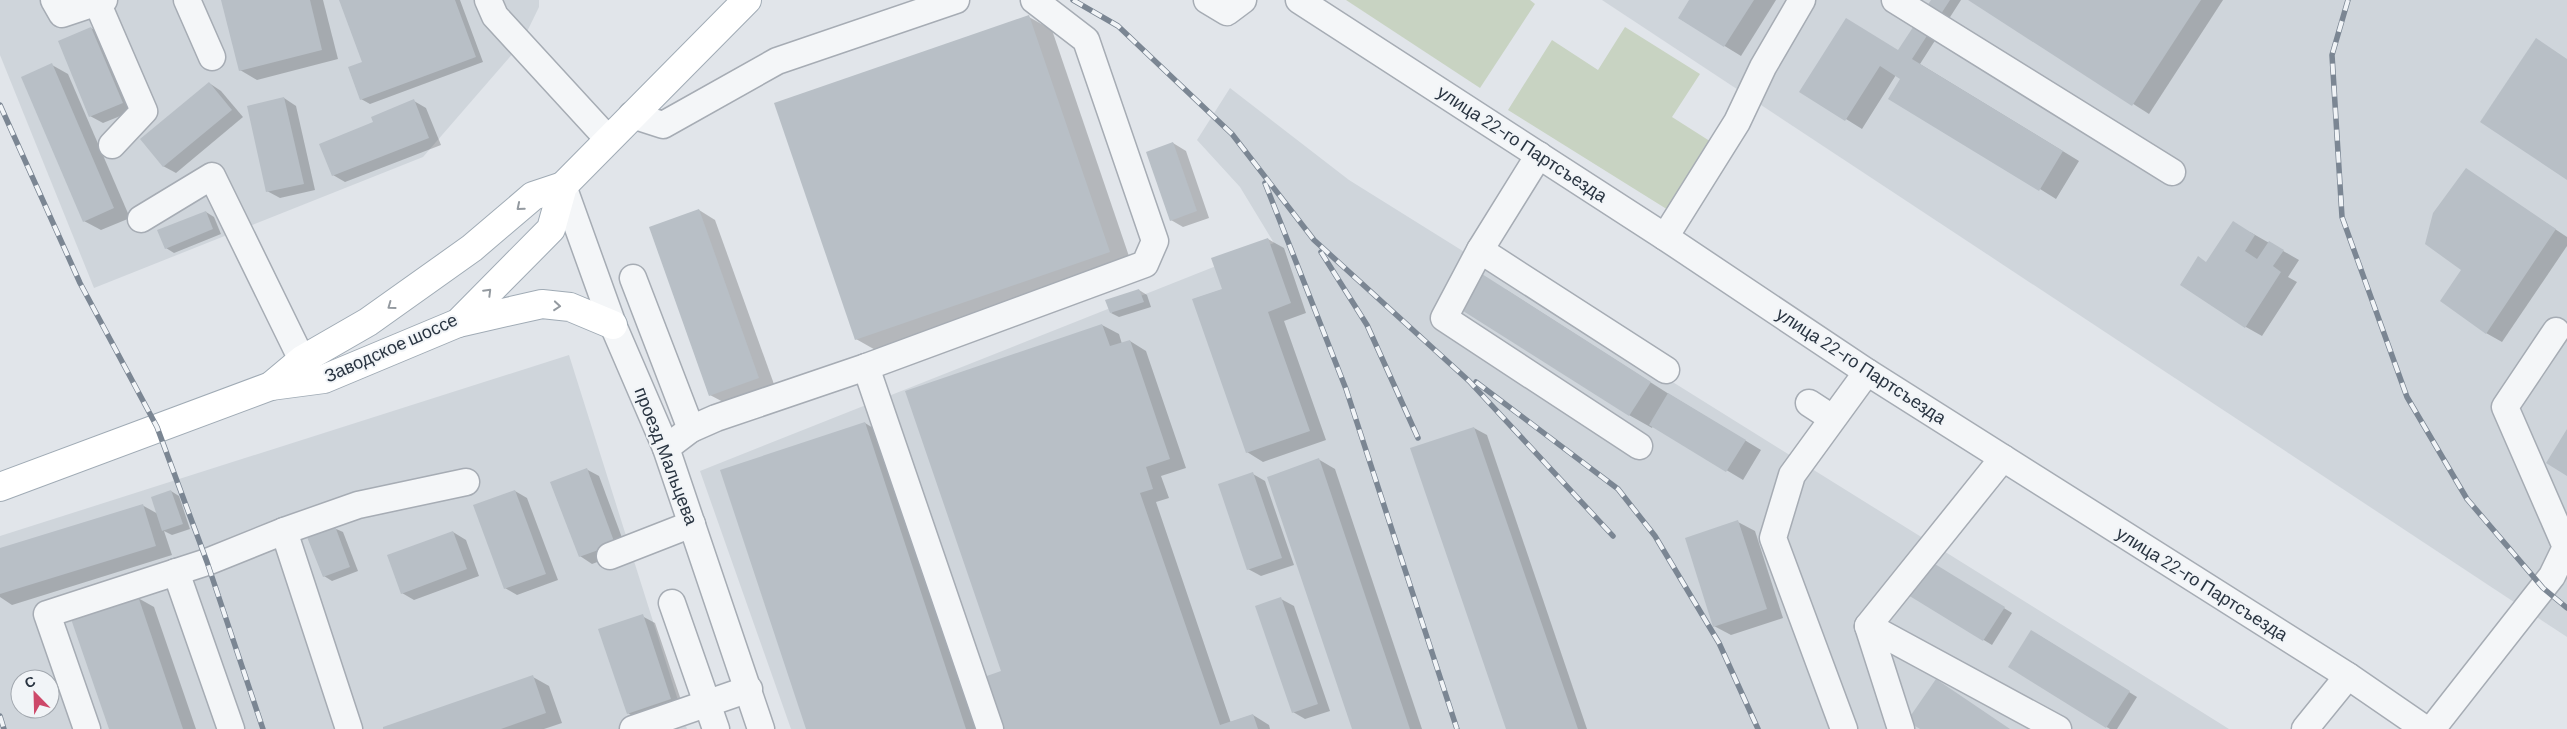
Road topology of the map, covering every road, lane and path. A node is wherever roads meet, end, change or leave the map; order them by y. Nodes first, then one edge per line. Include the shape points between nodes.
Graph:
1 (54, 0) edge
2 (187, 0) edge
3 (488, 0) edge
4 (747, 0) edge
5 (956, 0) edge
6 (1034, 0) edge
7 (1207, 0) edge
8 (1242, 0) edge
9 (1299, 0) edge
10 (1802, 0) edge
11 (1895, 0) edge
12 (101, 1) edge
13 (212, 57) dead end
14 (632, 115) junction
15 (608, 139) junction
16 (112, 145) dead end
17 (1539, 155) junction
18 (2172, 172) dead end
19 (563, 186) junction
20 (141, 219) dead end
21 (1665, 237) junction
22 (1480, 250) junction
23 (633, 278) dead end
24 (458, 323) junction
25 (613, 325) junction
26 (2556, 331) dead end
27 (302, 360) junction
28 (866, 367) junction
29 (1666, 370) dead end
30 (1867, 372) junction
31 (271, 386) junction
32 (1809, 403) dead end
33 (1832, 418) junction
34 (691, 429) junction
35 (1639, 446) dead end
36 (666, 448) junction
37 (2003, 458) junction
38 (466, 482) dead end
39 (0, 487) edge
40 (692, 524) junction
41 (284, 531) junction
42 (610, 556) dead end
43 (176, 572) junction
44 (2560, 581) edge
45 (672, 603) dead end
46 (1868, 626) junction
47 (2348, 676) junction
48 (749, 689) junction
49 (707, 703) junction
50 (87, 729) edge
51 (231, 729) edge
52 (349, 729) edge
53 (633, 729) edge
54 (716, 729) edge
55 (761, 729) edge
56 (990, 729) edge
57 (1844, 729) edge
58 (1902, 729) edge
59 (2058, 729) edge
60 (2305, 729) edge
61 (2425, 729) edge
62 (2432, 729) edge

1 - 12 street via 62,14
2 - 13 street
3 - 15 street via 495,16
4 - 14 main road, Заводское шоссе
5 - 14 street via 777,61 663,124
6 - 28 street via 1086,40 1155,241 1144,264
7 - 8 street via 1227,12
9 - 17 street, улица 22-го Партсъезда
10 - 21 street via 1763,66 1737,122
11 - 18 street
12 - 16 street via 144,111
14 - 15 main road, Заводское шоссе
15 - 19 main road, Заводское шоссе
17 - 21 street, улица 22-го Партсъезда
17 - 22 street
24 -> 19 main road, Заводское шоссе via 551,229
19 - 25 street, проезд Мальцева
19 -> 27 main road, Заводское шоссе via 533,196 472,248 376,316
20 - 27 street via 212,176
21 - 30 street, улица 22-го Партсъезда
22 - 29 street
22 - 35 street via 1444,318
23 - 34 street
24 -> 25 main road via 542,304 570,307
24 - 31 main road, Заводское шоссе via 324,379
25 - 36 street, проезд Мальцева
26 - 44 street via 2505,407 2566,547
27 - 31 main road, Заводское шоссе
28 - 34 street
28 - 56 street
30 - 33 street
30 - 37 street, улица 22-го Партсъезда
31 - 39 main road, Заводское шоссе
32 - 33 street
33 - 57 street via 1792,475 1773,538
34 - 36 street
36 - 40 street, проезд Мальцева
37 - 46 street
37 - 47 street, улица 22-го Партсъезда
38 - 41 street via 358,505
40 - 42 street
40 - 48 street, проезд Мальцева
41 - 43 street
41 - 52 street
43 - 50 street via 47,614
43 - 51 street
44 - 62 street
45 - 49 street
46 - 58 street
46 - 59 street
47 - 60 street
47 - 61 street, улица 22-го Партсъезда
48 - 49 street
48 - 55 street, проезд Мальцева
49 - 53 street
49 - 54 street

